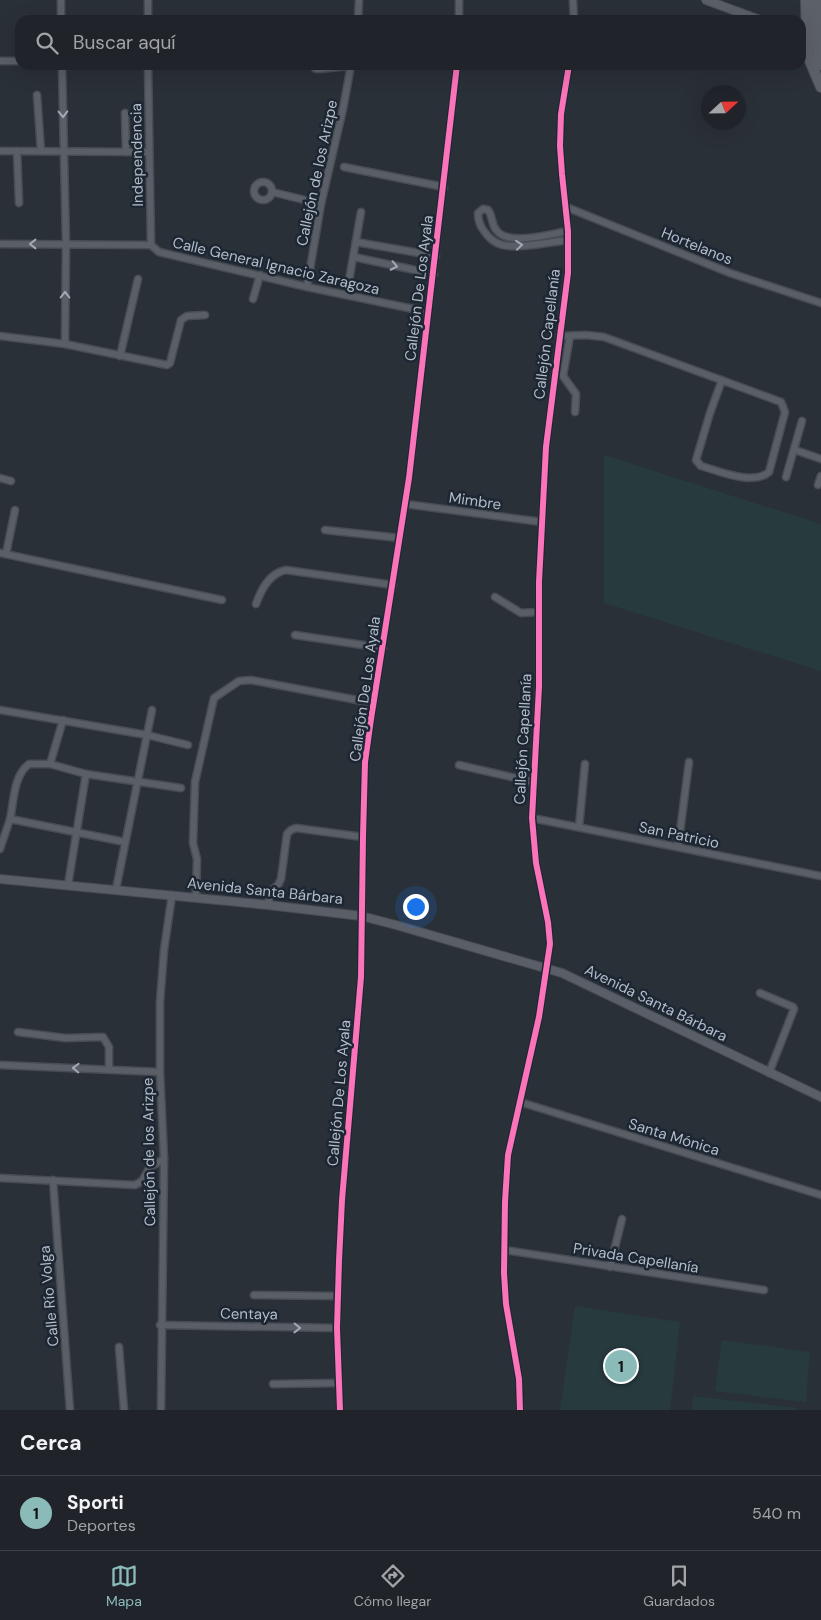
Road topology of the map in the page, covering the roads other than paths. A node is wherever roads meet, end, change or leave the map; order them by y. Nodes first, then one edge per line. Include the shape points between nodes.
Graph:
1 (61, 0) edge
2 (148, 0) edge
3 (360, 0) edge
4 (460, 0) edge
5 (572, 0) edge
6 (706, 0) edge
7 (806, 0) edge
8 (816, 0) edge
9 (61, 15) edge
10 (148, 15) edge
11 (358, 15) edge
12 (459, 15) edge
13 (574, 15) edge
14 (746, 15) edge
15 (811, 39) edge
16 (0, 61) edge
17 (15, 61) edge
18 (821, 65) edge
19 (62, 70) edge
20 (148, 70) edge
21 (350, 70) edge
22 (456, 70) edge
23 (568, 70) edge
24 (821, 87) edge
25 (37, 95) dead end
26 (125, 113) dead end
27 (64, 150) junction
28 (0, 151) edge
29 (17, 151) junction
30 (41, 151) junction
31 (126, 152) junction
32 (149, 152) junction
33 (344, 167) dead end
34 (444, 188) junction
35 (272, 192) dead end
36 (19, 203) dead end
37 (321, 204) junction
38 (566, 207) junction
39 (360, 212) dead end
40 (568, 231) junction
41 (545, 239) junction
42 (568, 240) junction
43 (356, 242) junction
44 (0, 244) edge
45 (66, 244) junction
46 (151, 245) junction
47 (436, 256) junction
48 (354, 257) junction
49 (434, 274) junction
50 (260, 275) junction
51 (138, 279) dead end
52 (348, 286) dead end
53 (307, 287) junction
54 (253, 299) dead end
55 (821, 303) edge
56 (428, 312) junction
57 (205, 315) dead end
58 (0, 336) edge
59 (559, 336) junction
60 (570, 336) junction
61 (65, 344) junction
62 (120, 356) junction
63 (722, 380) junction
64 (575, 412) dead end
65 (802, 421) dead end
66 (794, 450) junction
67 (821, 459) edge
68 (821, 476) edge
69 (786, 477) dead end
70 (0, 478) edge
71 (11, 481) dead end
72 (818, 486) dead end
73 (405, 504) junction
74 (15, 510) dead end
75 (542, 522) junction
76 (325, 530) dead end
77 (400, 538) junction
78 (3, 553) edge
79 (393, 585) junction
80 (494, 597) dead end
81 (222, 600) dead end
82 (256, 604) dead end
83 (539, 612) junction
84 (295, 635) dead end
85 (383, 648) junction
86 (373, 703) junction
87 (0, 710) edge
88 (152, 710) dead end
89 (63, 720) junction
90 (147, 735) junction
91 (188, 745) dead end
92 (689, 762) dead end
93 (50, 764) junction
94 (585, 764) dead end
95 (459, 765) dead end
96 (86, 774) junction
97 (137, 782) junction
98 (533, 782) junction
99 (181, 788) dead end
100 (532, 818) junction
101 (10, 819) junction
102 (579, 827) junction
103 (76, 832) junction
104 (363, 837) junction
105 (125, 842) junction
106 (678, 846) junction
107 (0, 849) edge
108 (821, 876) edge
109 (0, 878) edge
110 (68, 885) junction
111 (116, 889) junction
112 (172, 895) junction
113 (196, 896) junction
114 (268, 905) junction
115 (361, 916) junction
116 (547, 969) junction
117 (760, 993) dead end
118 (18, 1032) dead end
119 (0, 1065) edge
120 (109, 1070) junction
121 (160, 1072) junction
122 (769, 1073) junction
123 (821, 1097) edge
124 (520, 1102) junction
125 (164, 1159) junction
126 (0, 1178) edge
127 (53, 1180) junction
128 (821, 1196) edge
129 (622, 1218) dead end
130 (505, 1250) junction
131 (610, 1266) junction
132 (764, 1290) dead end
133 (254, 1295) dead end
134 (338, 1296) junction
135 (160, 1325) junction
136 (337, 1328) junction
137 (118, 1347) dead end
138 (340, 1383) junction
139 (273, 1384) dead end
140 (70, 1410) edge
141 (124, 1410) edge
142 (161, 1410) edge
143 (340, 1410) edge
144 (520, 1410) edge

1 - 9 street
2 - 10 street
3 - 11 street
4 - 12 street
5 - 13 street
6 - 14 street
7 - 15 main road
8 - 15 main road
15 - 18 main road
15 - 24 main road via 810,61
16 - 17 street
19 -> 27 street
20 - 32 street, Independencia
21 - 37 street, Callejón de los Arizpe
22 - 34 street, Callejón De Los Ayala
23 - 38 street, Callejón Capellanía via 561,114 561,166
25 - 30 street
26 - 31 street
27 - 30 street
27 - 31 street
27 - 45 street
28 - 29 street
29 - 30 street
29 - 36 street
31 - 32 street
32 - 46 street, Independencia
33 - 34 street
34 - 47 street, Callejón De Los Ayala
35 - 37 street
37 - 53 street, Callejón de los Arizpe
38 - 40 street, Callejón Capellanía
38 - 55 street, Hortelanos via 730,273
39 - 43 street
40 - 41 street
40 - 42 street, Callejón Capellanía
41 -> 41 street via 505,238 494,227 488,210 478,213 485,232 498,244 509,246
41 - 42 street
42 - 59 street, Callejón Capellanía via 568,273
43 - 47 street
43 - 48 street
45 -> 44 street, Calle General Ignacio Zaragoza
45 - 46 street, Calle General Ignacio Zaragoza
61 -> 45 street
46 - 50 street, Calle General Ignacio Zaragoza via 160,252
47 - 49 street, Callejón De Los Ayala
48 -> 49 street
48 - 52 street
49 - 56 street, Callejón De Los Ayala
50 - 53 street, Calle General Ignacio Zaragoza
50 - 54 street
51 - 62 street
53 - 56 street, Calle General Ignacio Zaragoza
56 - 73 street, Callejón De Los Ayala
57 - 62 street via 187,316 181,320 168,365
58 - 61 street
59 - 60 street
59 - 75 street, Callejón Capellanía via 546,447
60 - 63 street via 604,337
60 - 64 street via 563,376 576,394
61 - 62 street
63 - 63 street via 784,405 785,412 769,472 762,476 742,478 701,466 696,460
65 - 66 street
66 - 67 street
66 - 69 street
68 - 72 street
70 - 71 street
73 - 75 street, Mimbre
73 - 77 street, Callejón De Los Ayala
74 - 78 street
75 - 83 street, Callejón Capellanía
76 - 77 street
77 - 79 street, Callejón De Los Ayala
78 - 81 street
79 - 82 street via 286,570 266,583
79 - 85 street, Callejón De Los Ayala
80 - 83 street via 521,613
83 - 98 street, Callejón Capellanía via 539,687
84 - 85 street
85 - 86 street, Callejón De Los Ayala
86 - 104 street, Callejón De Los Ayala via 365,762
86 - 113 street via 251,680 239,681 214,698 195,782 193,843 197,859
87 - 89 street
88 - 90 street
89 - 90 street
89 - 93 street
90 - 91 street
90 - 97 street
92 - 106 street
93 - 96 street
93 - 101 street via 33,763 23,770
94 - 102 street
95 - 98 street
96 - 97 street
96 - 103 street
97 - 99 street
97 - 105 street
98 - 100 street, Callejón Capellanía
100 - 102 street, San Patricio
100 - 116 street, Callejón Capellanía via 536,863 550,934
101 - 103 street
101 - 107 street
102 - 106 street, San Patricio
103 - 105 street
103 - 110 street
104 - 114 street via 291,830 287,834 281,879 270,892
104 - 115 street, Callejón De Los Ayala
105 - 111 street
106 - 108 street, San Patricio
109 - 110 street, Avenida Santa Bárbara
110 - 111 street, Avenida Santa Bárbara
111 - 112 street, Avenida Santa Bárbara
112 - 113 street, Avenida Santa Bárbara
112 - 121 street, Callejón de los Arizpe via 162,971
113 - 114 street, Avenida Santa Bárbara
114 - 115 street, Avenida Santa Bárbara
115 - 116 street, Avenida Santa Bárbara
115 - 134 street, Callejón De Los Ayala via 361,986 342,1200
116 - 122 street, Avenida Santa Bárbara via 579,980
116 - 124 street, Callejón Capellanía
117 - 122 street via 794,1007
118 - 120 street via 59,1038 103,1037 109,1047
120 -> 119 street
120 - 121 street
121 - 125 street, Callejón de los Arizpe
122 - 123 street, Avenida Santa Bárbara
124 - 128 street, Santa Mónica
124 - 130 street, Callejón Capellanía via 508,1155
125 - 127 street via 150,1167 135,1185
125 - 135 street, Callejón de los Arizpe
126 - 127 street
127 - 140 street, Calle Río Volga
129 - 131 street
130 - 131 street, Privada Capellanía
130 - 144 street, Callejón Capellanía via 506,1304 519,1379
131 - 132 street, Privada Capellanía
133 - 134 street
134 - 136 street, Callejón De Los Ayala
135 -> 136 street, Centaya
135 - 142 street, Callejón de los Arizpe
136 - 138 street, Callejón De Los Ayala
137 - 141 street
138 - 139 street
138 - 143 street, Callejón De Los Ayala

